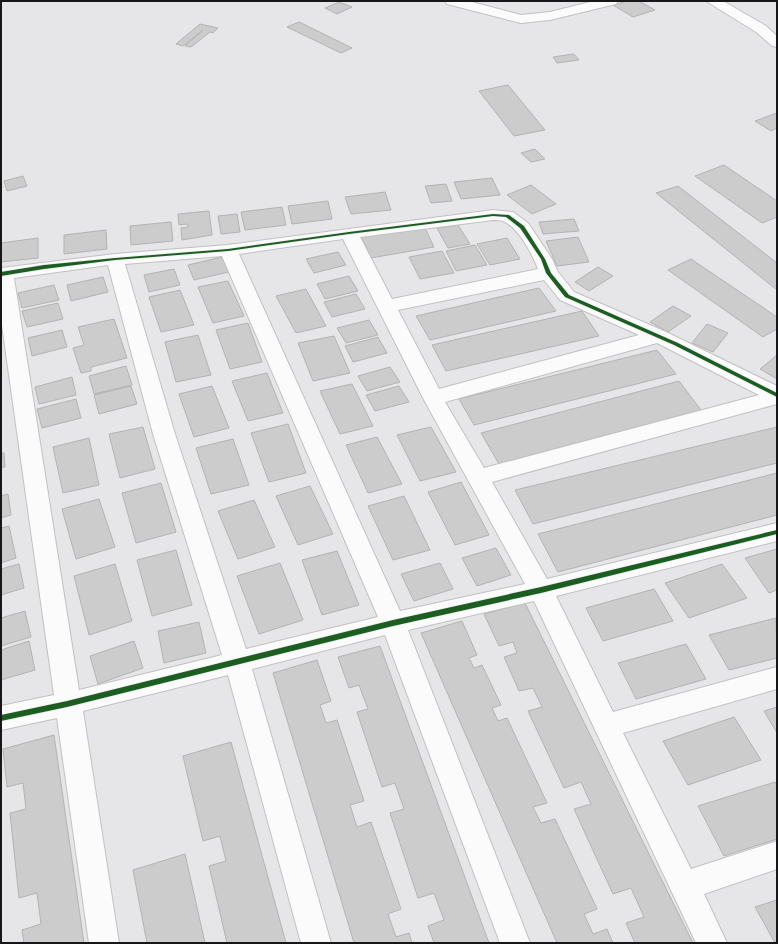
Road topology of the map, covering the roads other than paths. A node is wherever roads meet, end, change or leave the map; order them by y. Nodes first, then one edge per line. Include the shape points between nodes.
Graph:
1 (452, 1) edge
2 (611, 1) edge
3 (713, 1) edge
4 (777, 43) edge
5 (349, 233) junction
6 (228, 250) junction
7 (115, 259) junction
8 (549, 273) junction
9 (2, 274) edge
10 (386, 306) junction
11 (659, 336) junction
12 (777, 396) edge
13 (433, 398) junction
14 (478, 478) junction
15 (777, 532) edge
16 (541, 590) junction
17 (393, 623) junction
18 (237, 661) junction
19 (777, 678) edge
20 (67, 704) junction
21 (1, 718) edge
22 (606, 726) junction
23 (777, 855) edge
24 (684, 886) junction
25 (104, 943) edge
26 (316, 943) edge
27 (515, 943) edge
28 (712, 943) edge

1 - 2 street via 521,19 550,16
3 - 4 street via 760,29
5 - 6 street
5 - 8 street via 493,215 507,216 522,227
5 - 10 street
6 - 7 street
6 - 17 street
7 - 9 street
7 - 18 street via 164,434
8 - 10 street
8 - 11 street via 567,296
9 - 20 street
10 - 13 street
11 - 12 street
11 - 13 street
12 - 14 street
13 - 14 street
14 - 16 street
15 - 16 street
16 - 17 street
16 - 22 street
17 - 18 street
17 - 27 street
18 - 20 street
18 - 26 street
19 - 22 street
20 - 21 street
20 - 25 street
22 - 24 street
23 - 24 street
24 - 28 street

